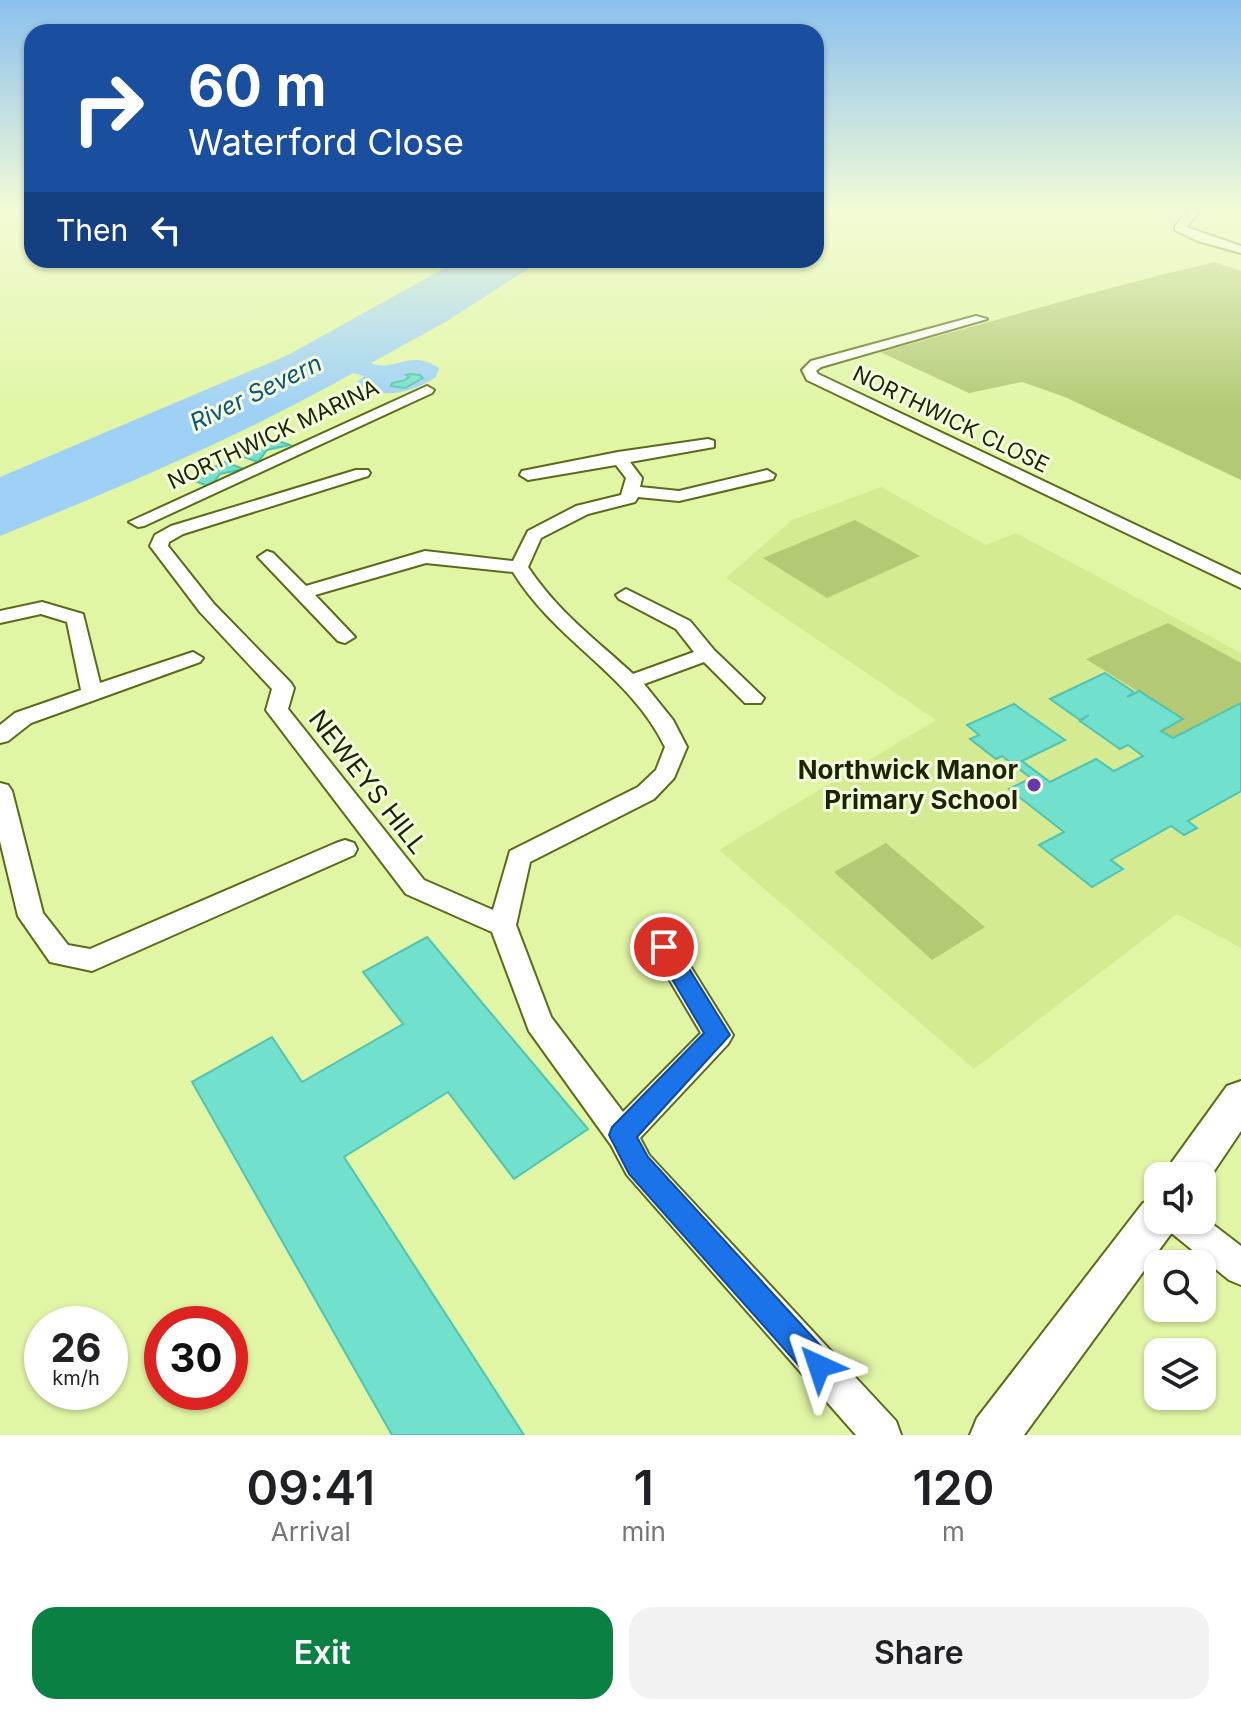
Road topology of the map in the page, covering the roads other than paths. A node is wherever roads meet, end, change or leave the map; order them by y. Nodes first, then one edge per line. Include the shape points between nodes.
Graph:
1 (981, 319) dead end
2 (427, 390) dead end
3 (708, 444) dead end
4 (618, 457) junction
5 (362, 473) dead end
6 (528, 475) dead end
7 (767, 475) dead end
8 (631, 491) junction
9 (161, 539) junction
10 (267, 557) dead end
11 (519, 567) junction
12 (1241, 582) edge
13 (303, 593) junction
14 (626, 595) dead end
15 (0, 617) edge
16 (345, 637) dead end
17 (707, 654) junction
18 (193, 658) dead end
19 (628, 683) junction
20 (92, 694) junction
21 (753, 698) dead end
22 (0, 736) edge
23 (0, 791) edge
24 (8, 848) edge
25 (345, 849) dead end
26 (503, 925) junction
27 (664, 947) dead end
28 (1241, 1098) edge
29 (622, 1135) junction
30 (1197, 1162) edge
31 (1145, 1234) edge
32 (1198, 1234) edge
33 (1241, 1268) edge
34 (882, 1435) edge
35 (994, 1435) edge

1 - 12 street, NORTHWICK CLOSE via 809,370 812,377
2 - 9 street, NORTHWICK MARINA via 134,518
3 - 4 street
4 - 6 street
4 - 8 street via 634,478
5 - 9 street
7 - 8 street via 679,496
8 - 11 street via 629,498 582,510 534,535
9 - 26 street, NEWEYS HILL via 159,546 207,608 283,688 277,710 415,887
10 - 13 street
11 - 13 street via 425,557
11 - 19 street via 543,603
13 - 16 street
14 - 17 street via 683,625
15 - 20 street via 42,608 76,618
17 - 19 street
17 - 21 street
18 - 20 street
19 - 26 street via 668,725 676,747 666,773 646,793 519,857
20 - 22 street via 23,718
23 - 24 street
24 - 25 street via 31,916 60,954 92,960
26 - 29 street via 539,1023
27 - 29 street via 718,1035
28 - 30 street
29 - 34 street via 638,1165
31 - 35 street
32 - 33 street

